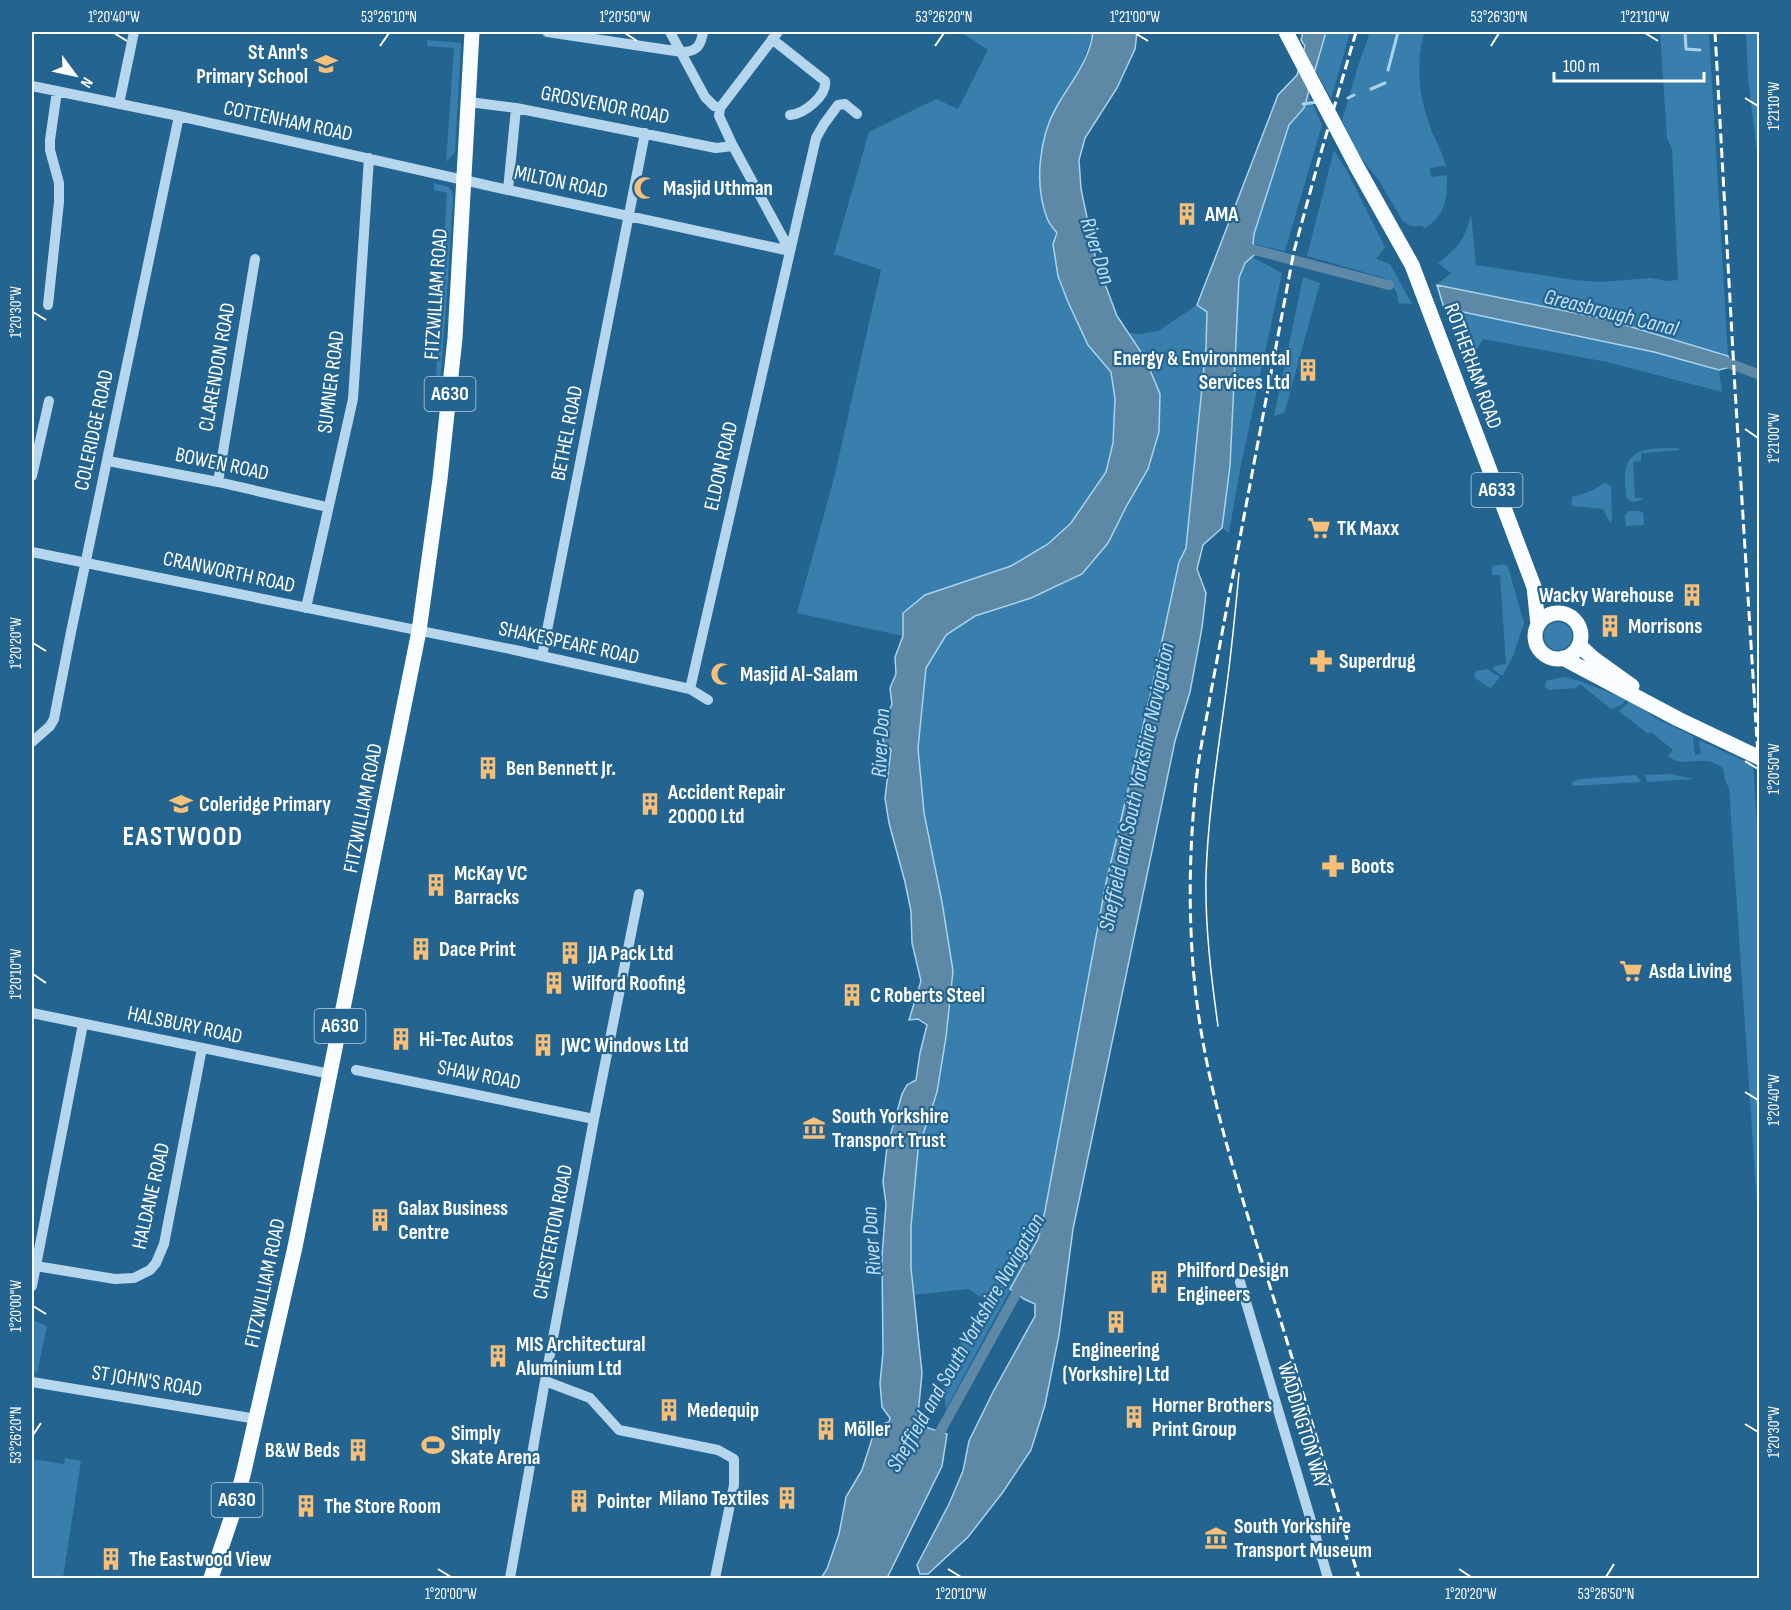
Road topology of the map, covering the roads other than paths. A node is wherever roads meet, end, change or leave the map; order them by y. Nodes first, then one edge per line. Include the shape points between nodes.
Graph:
1 (134, 32) edge
2 (472, 32) edge
3 (547, 32) edge
4 (670, 32) edge
5 (703, 32) edge
6 (1286, 32) edge
7 (775, 35) edge
8 (682, 52) junction
9 (32, 86) edge
10 (57, 91) junction
11 (469, 102) junction
12 (119, 104) junction
13 (516, 108) junction
14 (720, 108) junction
15 (857, 114) dead end
16 (790, 115) dead end
17 (179, 116) junction
18 (645, 133) junction
19 (733, 146) junction
20 (369, 158) junction
21 (465, 180) junction
22 (508, 190) junction
23 (629, 216) junction
24 (790, 251) junction
25 (255, 259) dead end
26 (48, 304) dead end
27 (49, 401) dead end
28 (108, 461) junction
29 (32, 476) edge
30 (218, 482) junction
31 (327, 507) junction
32 (32, 552) edge
33 (86, 563) junction
34 (1534, 587) junction
35 (306, 608) junction
36 (1558, 613) junction
37 (1538, 625) junction
38 (419, 632) junction
39 (1579, 645) junction
40 (543, 656) junction
41 (1563, 658) junction
42 (690, 689) junction
43 (708, 700) dead end
44 (1678, 719) junction
45 (32, 742) edge
46 (1760, 758) edge
47 (639, 894) dead end
48 (32, 1013) edge
49 (82, 1024) junction
50 (202, 1048) junction
51 (356, 1070) dead end
52 (330, 1074) junction
53 (594, 1119) junction
54 (36, 1266) junction
55 (1240, 1282) dead end
56 (32, 1286) edge
57 (545, 1381) junction
58 (32, 1382) edge
59 (257, 1419) junction
60 (211, 1578) edge
61 (510, 1578) edge
62 (715, 1578) edge
63 (1328, 1578) edge

1 - 12 street
2 - 11 main road, FITZWILLIAM ROAD / A630
3 - 8 street
4 - 8 street
5 - 8 street via 697,48
6 - 34 main road, ROTHERHAM ROAD / A633, bridge via 1415,272
7 - 14 street
7 - 16 street via 826,85 803,112
8 - 14 street via 705,97
9 - 10 street, COTTENHAM ROAD
10 - 12 street, COTTENHAM ROAD
10 - 26 street via 50,150 59,183 59,202
11 - 13 street, GROSVENOR ROAD
11 - 21 main road, FITZWILLIAM ROAD / A630
12 - 17 street, COTTENHAM ROAD
13 - 18 street, GROSVENOR ROAD
13 - 22 street
14 - 19 street via 719,116
15 - 24 street, ELDON ROAD via 845,104 838,105 819,132
17 - 20 street, COTTENHAM ROAD
17 - 28 street, COLERIDGE ROAD
18 - 19 street, GROSVENOR ROAD via 716,148
18 - 23 street, BETHEL ROAD
19 - 24 street
20 - 21 street, COTTENHAM ROAD
20 - 31 street, SUMNER ROAD via 353,399
21 - 22 street, MILTON ROAD
21 - 38 main road, FITZWILLIAM ROAD / A630 via 454,356
22 - 23 street, MILTON ROAD
23 - 24 street, MILTON ROAD
23 - 40 street, BETHEL ROAD
24 - 42 street, ELDON ROAD
25 - 30 street, CLARENDON ROAD
27 - 29 street
28 - 30 street, BOWEN ROAD
28 - 33 street, COLERIDGE ROAD
30 - 31 street, BOWEN ROAD
31 - 35 street, SUMNER ROAD
32 - 33 street, CRANWORTH ROAD
33 - 35 street, CRANWORTH ROAD
33 - 45 street, COLERIDGE ROAD via 54,719
34 - 36 main road, ROTHERHAM ROAD / A633
34 - 37 main road, ROTHERHAM ROAD / A633
35 - 38 street, CRANWORTH ROAD
36 - 37 main road
36 - 39 main road, ROTHERHAM ROAD / A633 via 1576,622 1581,634
37 - 41 main road, ROTHERHAM ROAD / A633 via 1538,647 1549,657
38 - 40 street, SHAKESPEARE ROAD
38 - 52 main road, FITZWILLIAM ROAD / A630
39 - 41 main road
39 - 44 main road, ROTHERHAM ROAD / A633
40 - 42 street, SHAKESPEARE ROAD
41 - 44 main road, ROTHERHAM ROAD / A633
42 - 43 street, SHAKESPEARE ROAD
44 - 46 main road, ROTHERHAM ROAD / A633
47 - 53 street, CHESTERTON ROAD
48 - 49 street, HALSBURY ROAD
49 - 50 street, HALSBURY ROAD
49 - 54 street
50 - 52 street, HALSBURY ROAD
50 - 54 street, HALDANE ROAD via 164,1244 156,1263 143,1274 125,1279
51 - 53 street, SHAW ROAD
52 - 59 main road, FITZWILLIAM ROAD / A630
53 - 57 street, CHESTERTON ROAD
54 - 56 street
55 - 63 street, WADDINGTON WAY
57 - 61 street, CHESTERTON ROAD
57 - 62 street via 590,1398 620,1430 718,1450 734,1459 734,1485
58 - 59 street, ST JOHN'S ROAD
59 - 60 main road, FITZWILLIAM ROAD / A630 via 233,1513

